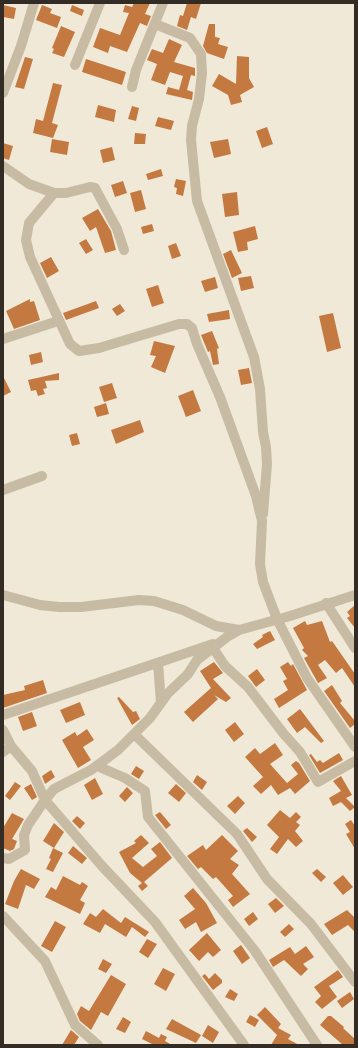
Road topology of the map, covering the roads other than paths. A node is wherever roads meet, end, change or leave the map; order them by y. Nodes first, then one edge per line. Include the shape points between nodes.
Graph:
1 (34, 3) edge
2 (100, 3) edge
3 (163, 3) edge
4 (155, 24) junction
5 (75, 65) dead end
6 (132, 87) dead end
7 (3, 93) edge
8 (3, 166) edge
9 (54, 193) junction
10 (124, 250) dead end
11 (58, 321) junction
12 (3, 339) edge
13 (42, 476) dead end
14 (3, 490) edge
15 (262, 521) junction
16 (355, 594) edge
17 (3, 595) edge
18 (326, 603) junction
19 (277, 619) junction
20 (239, 630) junction
21 (222, 641) junction
22 (214, 648) junction
23 (355, 648) edge
24 (158, 663) junction
25 (161, 703) junction
26 (3, 715) edge
27 (3, 730) edge
28 (134, 734) junction
29 (355, 747) edge
30 (7, 749) edge
31 (355, 762) edge
32 (97, 766) junction
33 (45, 800) junction
34 (3, 858) edge
35 (3, 916) edge
36 (355, 982) edge
37 (98, 1045) edge
38 (244, 1045) edge
39 (317, 1045) edge

1 - 7 street
2 - 5 street
3 - 4 street
4 - 6 street via 136,70
4 - 15 street via 190,38 201,54 199,100 191,140 197,201 254,357 260,389 267,464
8 - 9 street via 29,184
9 - 10 street via 95,188 109,212
9 - 11 street via 29,223 26,240 30,257
11 - 12 street
11 - 15 street via 70,344 78,351 99,348 179,324 187,324 192,328 256,496
13 - 14 street
15 - 19 street via 260,564 263,582
16 - 18 street
17 - 20 street via 59,608 139,600 154,602 183,610 216,626
18 - 19 street
18 - 23 street
19 - 20 street
19 - 29 street via 307,678
20 - 21 street
21 - 22 street
21 - 24 street
22 - 25 street via 198,660
22 - 31 street via 225,666 248,687 283,734 300,752 318,782
24 - 25 street
24 - 26 street
25 - 28 street
27 - 30 street
28 - 32 street
28 - 36 street via 237,834 267,879 311,924
30 - 33 street via 32,771
32 - 33 street via 54,790
32 - 39 street via 125,778 145,791 148,817 255,951
33 - 34 street via 24,835 25,850 9,859
33 - 38 street via 155,922
35 - 37 street via 45,961 75,1025

